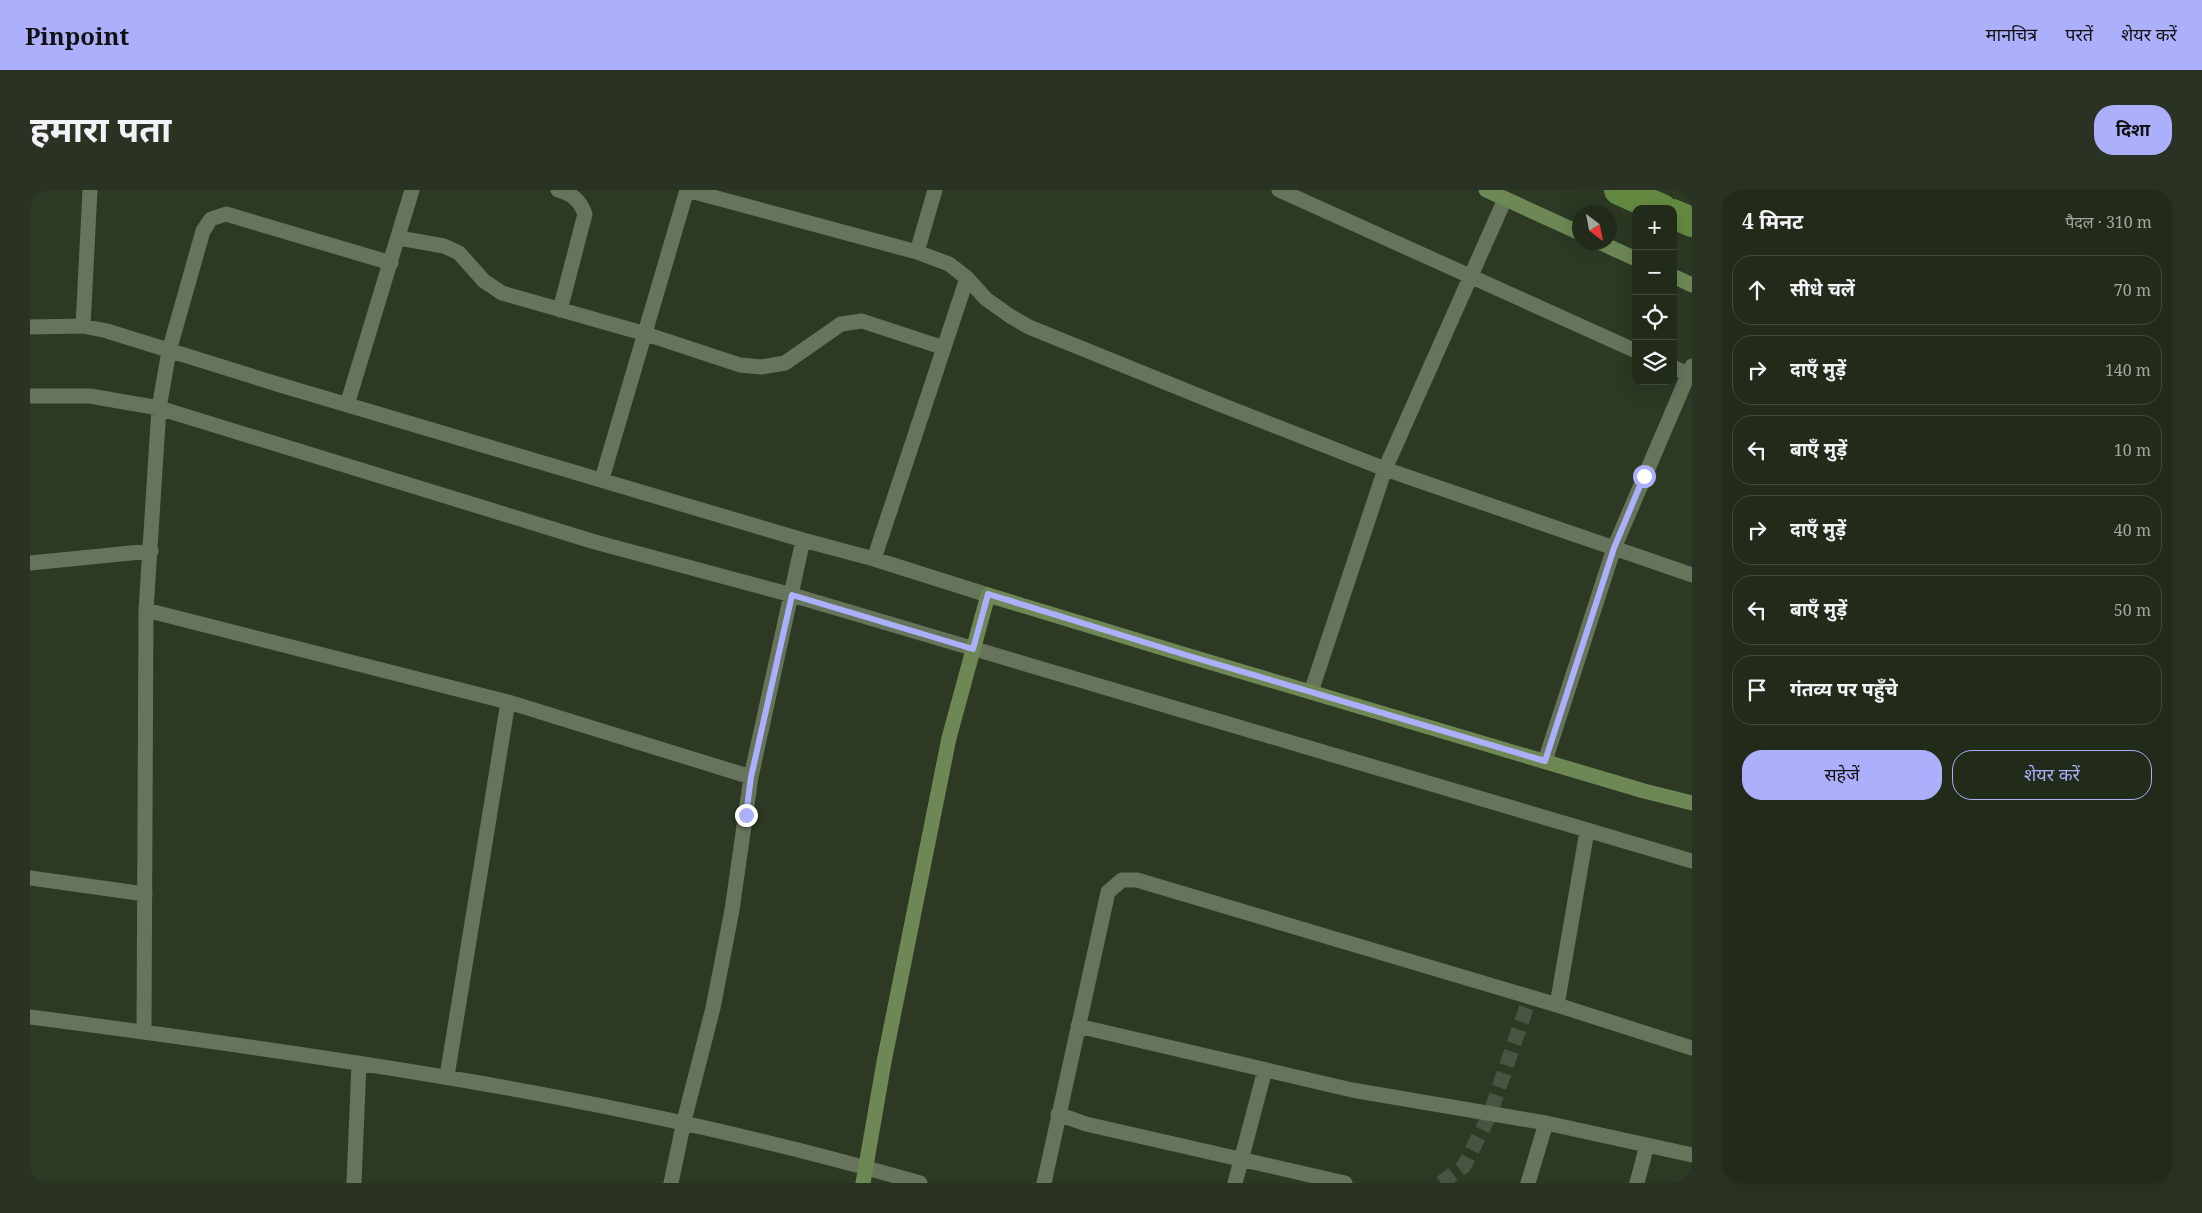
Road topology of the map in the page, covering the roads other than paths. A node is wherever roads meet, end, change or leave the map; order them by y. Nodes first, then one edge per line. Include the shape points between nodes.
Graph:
1 (90, 190) edge
2 (412, 190) edge
3 (558, 190) edge
4 (687, 190) edge
5 (935, 190) edge
6 (1279, 190) edge
7 (1486, 190) edge
8 (1505, 199) junction
9 (1572, 229) edge
10 (399, 238) junction
11 (1617, 250) edge
12 (917, 252) junction
13 (1632, 257) edge
14 (391, 263) junction
15 (1470, 277) junction
16 (968, 278) junction
17 (1677, 278) edge
18 (1692, 285) edge
19 (560, 310) junction
20 (30, 326) edge
21 (83, 326) junction
22 (646, 334) junction
23 (944, 348) junction
24 (1632, 349) edge
25 (169, 351) junction
26 (1677, 369) edge
27 (1691, 372) edge
28 (30, 396) edge
29 (347, 404) junction
30 (159, 408) junction
31 (1385, 469) junction
32 (602, 479) junction
33 (803, 540) junction
34 (1614, 548) junction
35 (151, 551) junction
36 (874, 559) junction
37 (30, 564) edge
38 (1692, 575) edge
39 (988, 594) junction
40 (792, 595) junction
41 (146, 610) junction
42 (973, 649) junction
43 (1311, 692) junction
44 (508, 702) junction
45 (1545, 761) junction
46 (751, 777) junction
47 (1692, 803) edge
48 (1587, 832) junction
49 (1692, 861) edge
50 (30, 878) edge
51 (145, 894) junction
52 (1557, 1005) junction
53 (30, 1017) edge
54 (1078, 1026) junction
55 (144, 1032) junction
56 (1692, 1048) edge
57 (359, 1063) junction
58 (1265, 1070) junction
59 (448, 1076) junction
60 (1058, 1114) junction
61 (684, 1122) junction
62 (1546, 1123) junction
63 (1646, 1146) junction
64 (1692, 1155) edge
65 (1242, 1159) junction
66 (866, 1167) junction
67 (354, 1183) edge
68 (671, 1183) edge
69 (863, 1183) edge
70 (920, 1183) edge
71 (1044, 1183) edge
72 (1235, 1183) edge
73 (1345, 1183) edge
74 (1528, 1183) edge
75 (1637, 1183) edge

1 - 21 street
2 - 10 street
3 - 19 street via 580,202 586,214
4 - 12 street
4 - 22 street
5 - 12 street
6 - 15 street
7 - 8 street
8 - 9 street
8 - 15 street
10 - 14 street
10 - 19 street via 444,246 459,253 484,281 502,293
11 - 13 street
12 - 16 street via 949,264
14 - 25 street via 226,214 210,218 203,231
14 - 29 street
15 - 24 street
15 - 31 street
16 - 23 street
16 - 31 street via 986,299 1029,327
17 - 18 street
19 - 22 street
20 - 21 street
21 - 25 street
22 - 23 street via 740,365 762,367 785,363 823,334 848,323 862,322
22 - 32 street
23 - 36 street
25 - 29 street
25 - 30 street
26 - 27 street
27 - 34 street
28 - 30 street via 90,396
29 - 32 street
30 - 35 street
30 - 40 street via 595,542
31 - 34 street
31 - 43 street
32 - 33 street
33 - 36 street
33 - 40 street
34 - 38 street
34 - 45 street
35 - 37 street
35 - 41 street
36 - 39 street
39 - 42 street
39 - 43 street
40 - 42 street
40 - 46 street
41 - 44 street
41 - 51 street
42 - 48 street
42 - 66 street via 949,738
43 - 45 street
44 - 46 street
44 - 59 street
45 - 47 street
46 - 61 street via 732,910 713,1008
48 - 49 street
48 - 52 street
50 - 51 street
51 - 55 street
52 - 54 street via 1136,880 1122,880 1108,892
52 - 56 street
53 - 55 street
54 - 58 street
54 - 60 street
55 - 57 street
57 - 59 street
57 - 67 street
58 - 62 street via 1352,1090
58 - 65 street
59 - 61 street
60 - 65 street via 1086,1124
60 - 71 street
61 - 66 street
61 - 68 street
62 - 63 street
62 - 74 street
63 - 64 street
63 - 75 street
65 - 72 street
65 - 73 street
66 - 69 street
66 - 70 street

